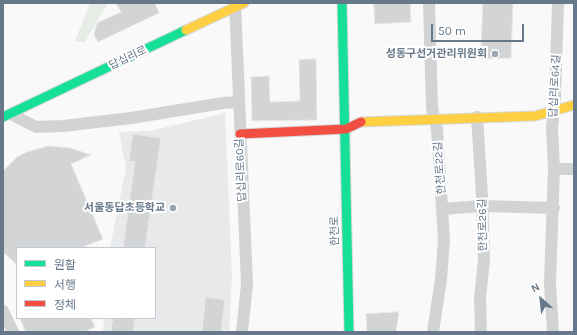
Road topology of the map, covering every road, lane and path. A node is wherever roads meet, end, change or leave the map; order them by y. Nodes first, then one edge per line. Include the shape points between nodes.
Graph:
1 (342, 3) edge
2 (429, 3) edge
3 (558, 3) edge
4 (238, 5) edge
5 (238, 102) junction
6 (574, 105) edge
7 (553, 111) junction
8 (7, 116) edge
9 (478, 117) junction
10 (435, 118) junction
11 (346, 129) junction
12 (240, 134) junction
13 (574, 169) edge
14 (554, 170) junction
15 (482, 206) junction
16 (554, 208) junction
17 (442, 209) junction
18 (3, 311) edge
19 (13, 332) edge
20 (242, 332) edge
21 (349, 332) edge
22 (433, 332) edge
23 (481, 332) edge
24 (553, 332) edge

1 - 11 main road, 한천로
2 - 10 street, 한천로22길 via 432,108
3 - 7 street, 답십리로64길
4 - 5 street, 답십리로60길
4 - 8 main road, 답십리로
5 - 8 street, 답십리로 via 63,126 36,127
5 - 12 street, 답십리로60길
6 - 7 main road
7 - 9 main road via 535,116
7 - 14 street, 답십리로64길
9 - 10 main road
9 - 15 street, 한천로26길
10 - 11 main road via 363,121
10 - 17 street, 한천로22길
11 - 12 main road
11 - 21 main road, 한천로
12 - 20 street, 답십리로60길 via 247,284
13 - 14 street
14 - 16 street, 답십리로64길
15 - 16 street
15 - 17 street
15 - 23 street, 한천로26길 via 484,260 480,298
16 - 24 street, 답십리로64길 via 550,283
17 - 22 street, 한천로22길 via 444,240
18 - 19 street

